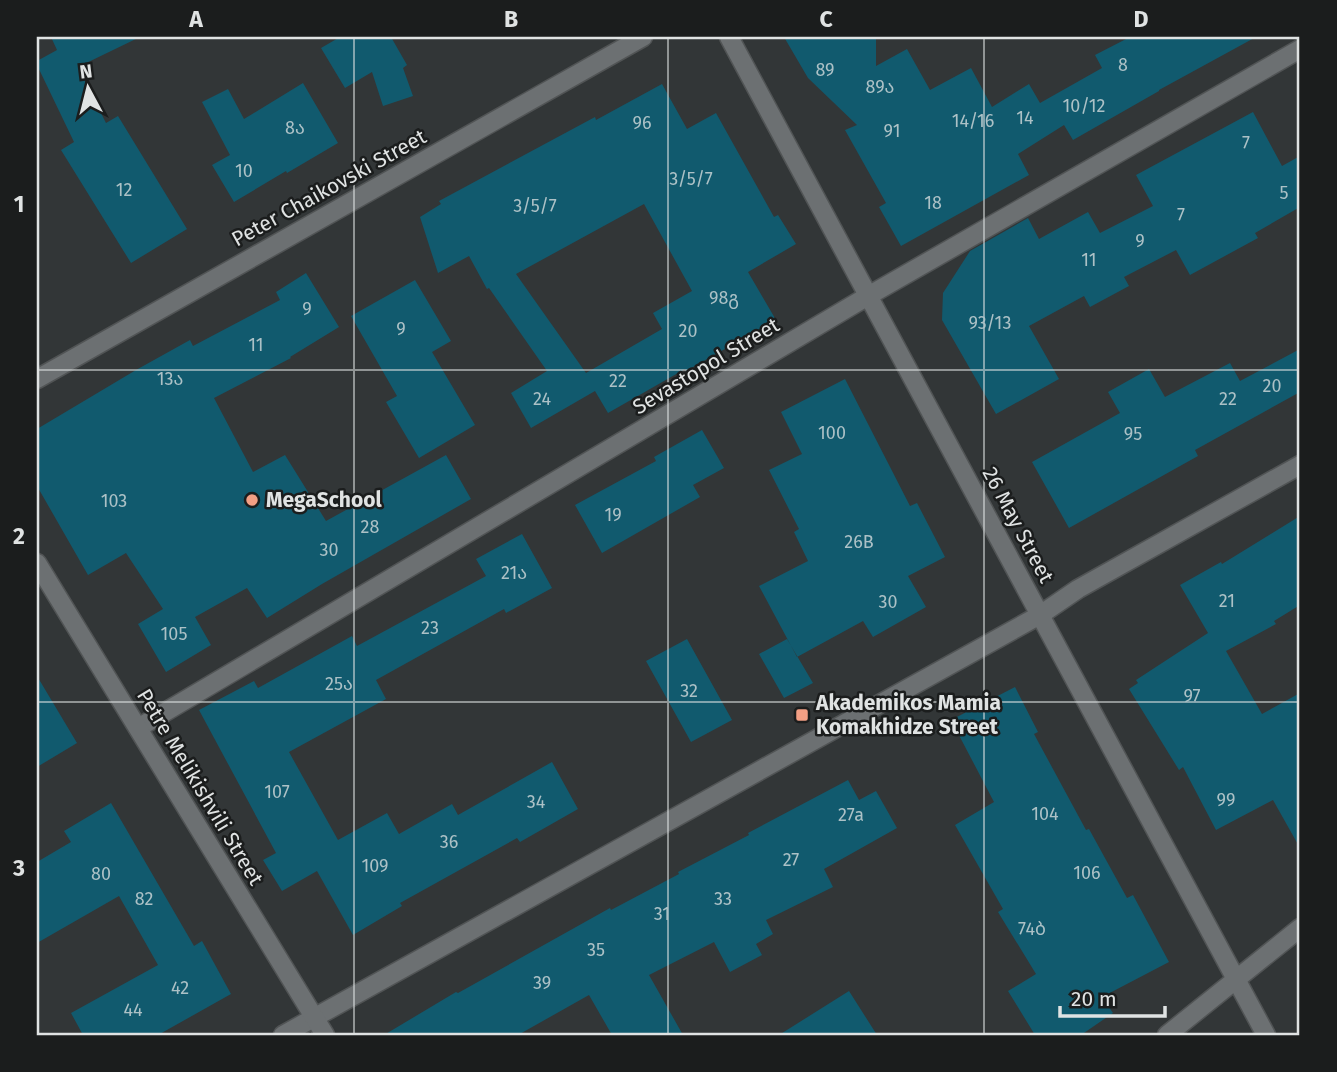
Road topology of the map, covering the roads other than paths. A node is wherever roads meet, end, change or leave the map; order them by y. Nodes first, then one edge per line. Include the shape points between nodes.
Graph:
1 (643, 37) edge
2 (729, 37) edge
3 (1300, 49) edge
4 (868, 296) junction
5 (37, 379) edge
6 (1300, 465) edge
7 (37, 563) edge
8 (1041, 615) junction
9 (138, 728) junction
10 (1300, 928) edge
11 (1236, 979) junction
12 (315, 1017) junction
13 (283, 1035) edge
14 (326, 1035) edge
15 (1167, 1035) edge
16 (1266, 1035) edge

1 - 5 street, Peter Chaikovski Street
2 - 4 street, 26 May Street
3 - 4 street, Sevastopol Street
4 - 8 street, 26 May Street
4 - 9 street, Sevastopol Street
6 - 8 street via 1078,589
7 - 9 street, Petre Melikishvili Street
8 - 11 street, 26 May Street
8 - 12 street
9 - 12 street, Petre Melikishvili Street
10 - 11 street
11 - 15 street
11 - 16 street, 26 May Street
12 - 13 street
12 - 14 street, Petre Melikishvili Street

